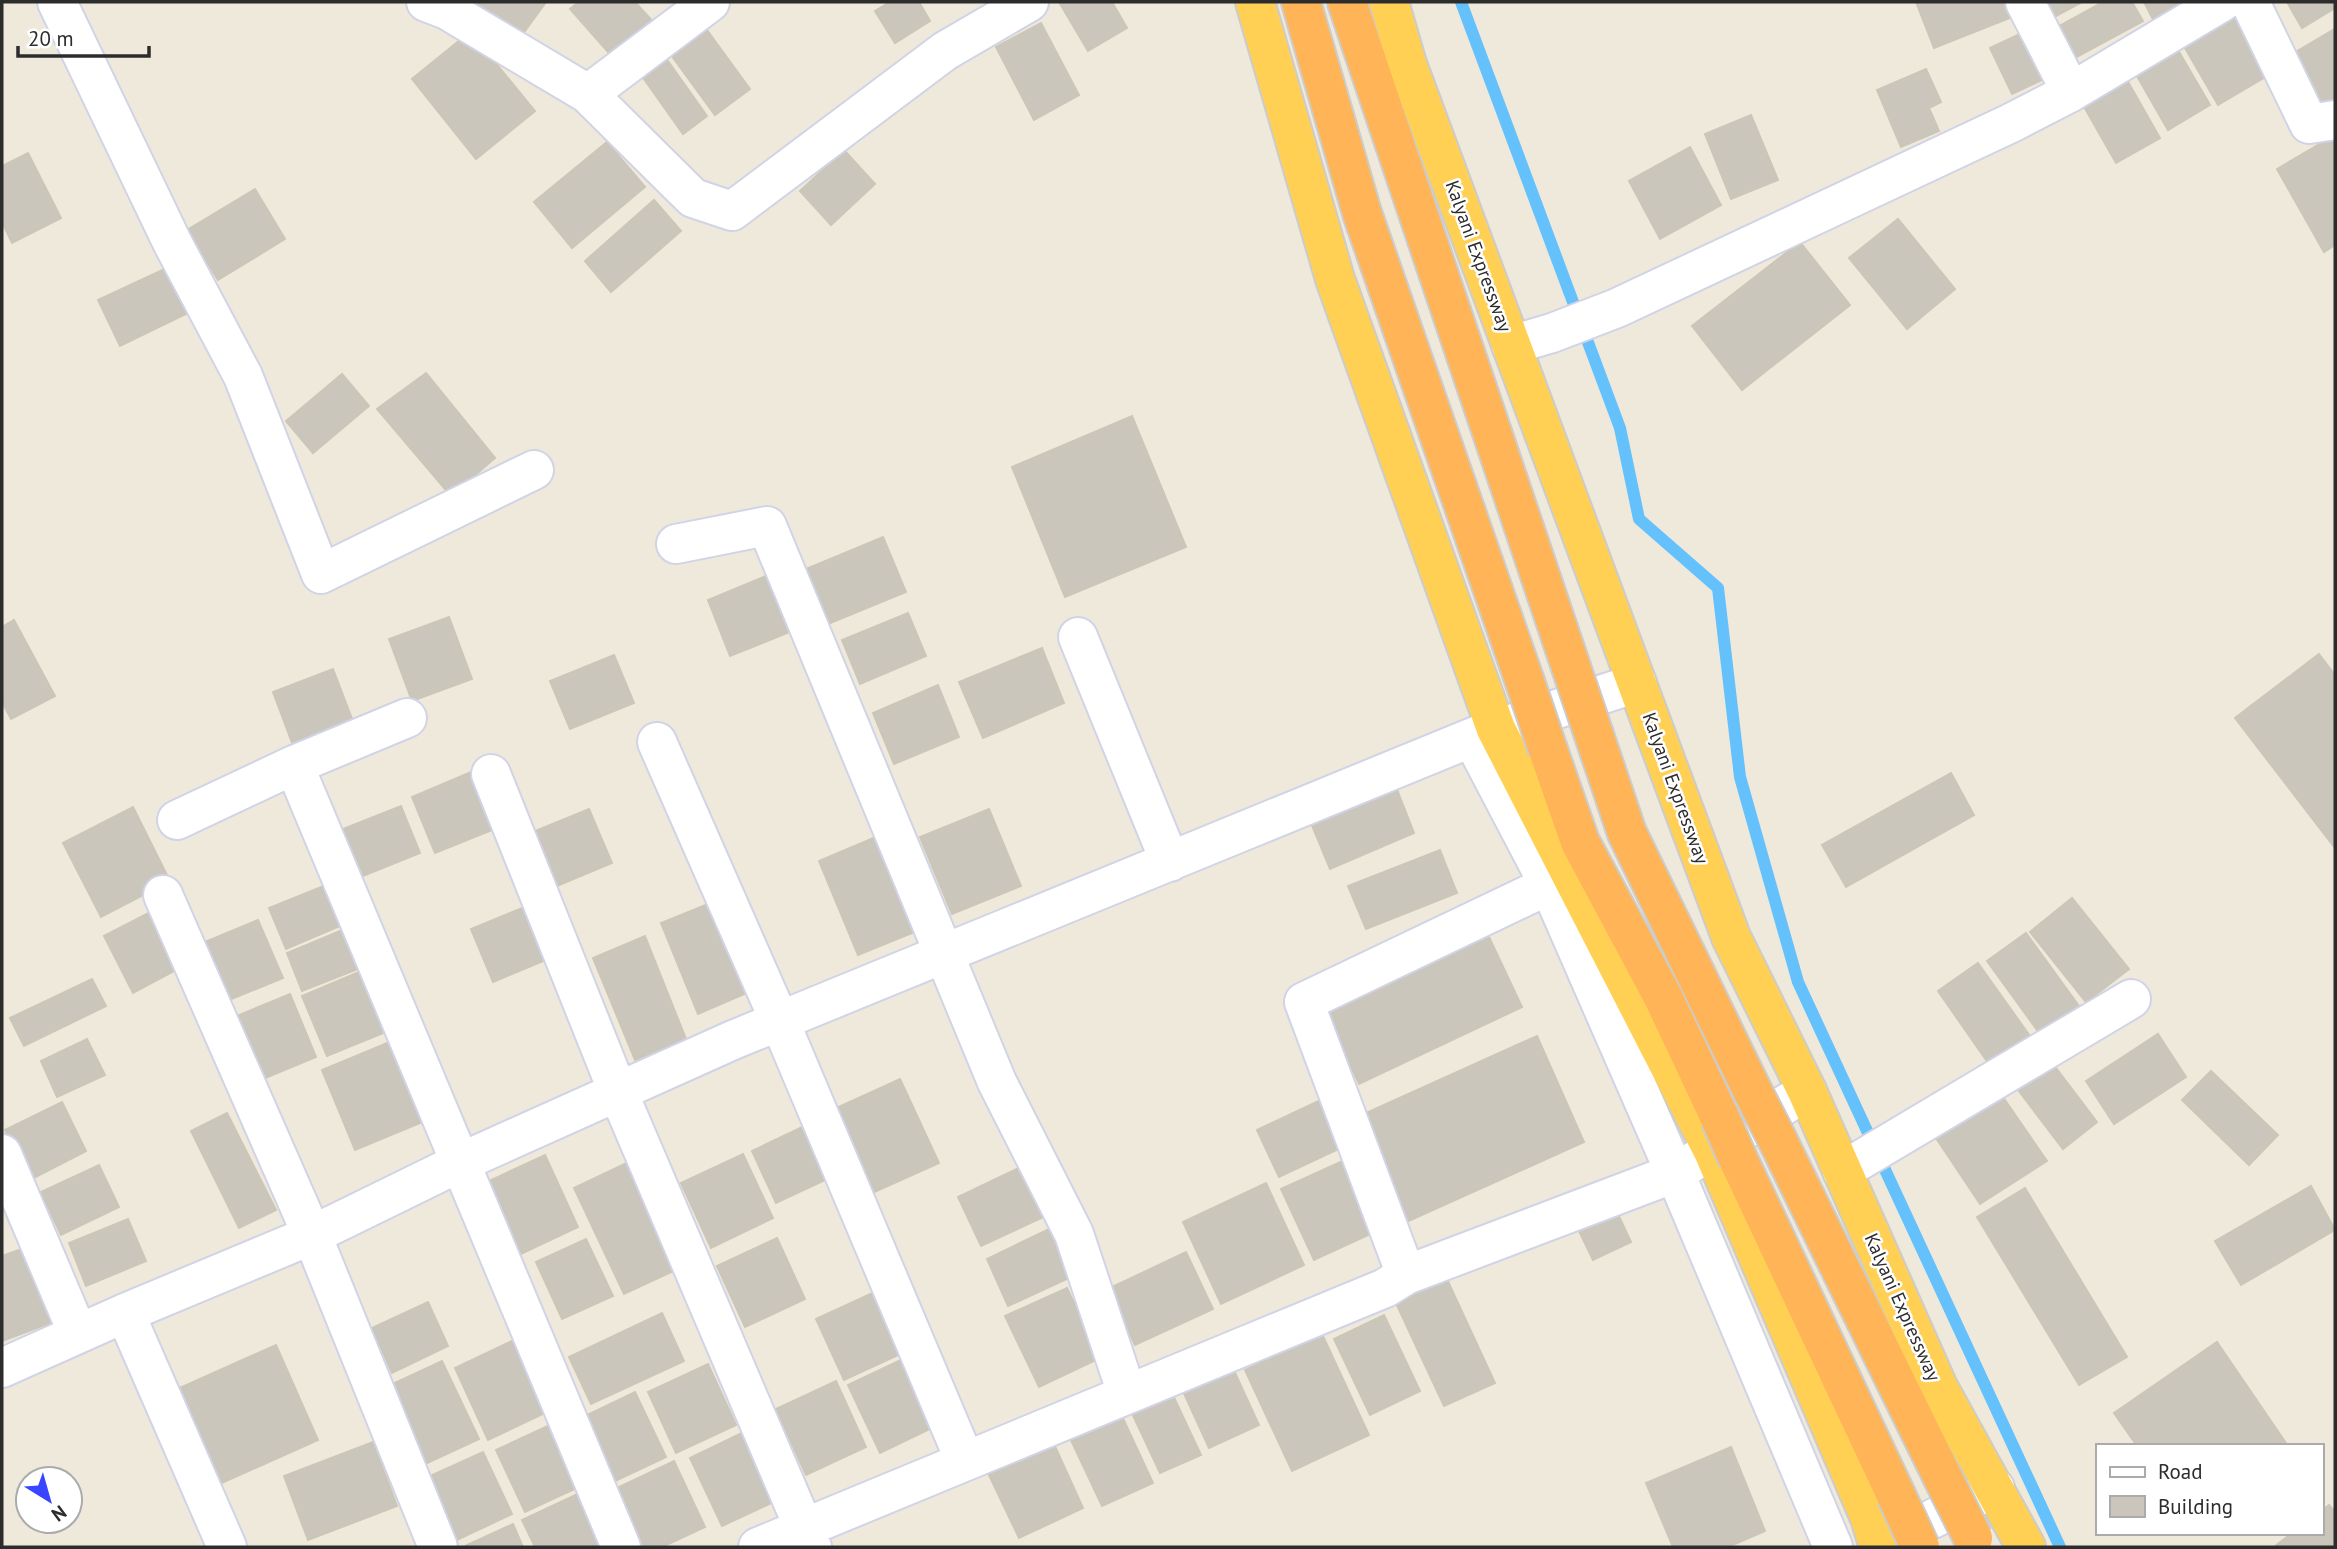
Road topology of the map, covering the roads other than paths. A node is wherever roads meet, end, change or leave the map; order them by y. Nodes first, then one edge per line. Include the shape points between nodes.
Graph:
1 (57, 2) edge
2 (426, 2) edge
3 (710, 2) edge
4 (1029, 2) edge
5 (1255, 2) edge
6 (1301, 2) edge
7 (1347, 2) edge
8 (1389, 2) edge
9 (2025, 2) edge
10 (2222, 2) edge
11 (2250, 2) edge
12 (2071, 92) junction
13 (588, 94) junction
14 (2335, 120) edge
15 (1511, 345) junction
16 (534, 470) dead end
17 (676, 544) dead end
18 (1078, 638) dead end
19 (1637, 683) junction
20 (407, 718) dead end
21 (1484, 733) junction
22 (657, 742) dead end
23 (294, 765) junction
24 (491, 774) dead end
25 (177, 820) dead end
26 (1170, 862) junction
27 (1549, 885) junction
28 (163, 895) dead end
29 (944, 954) junction
30 (2131, 999) dead end
31 (779, 1022) junction
32 (1807, 1091) junction
33 (618, 1092) junction
34 (1724, 1143) junction
35 (2, 1154) edge
36 (459, 1163) junction
37 (1854, 1165) junction
38 (1675, 1173) junction
39 (312, 1235) junction
40 (1406, 1275) junction
41 (125, 1313) junction
42 (78, 1334) junction
43 (2, 1368) edge
44 (1127, 1394) junction
45 (965, 1461) junction
46 (1995, 1488) junction
47 (808, 1538) edge
48 (1975, 1543) edge
49 (1873, 1545) edge
50 (227, 1547) edge
51 (438, 1547) edge
52 (621, 1547) edge
53 (758, 1547) edge
54 (1833, 1547) edge
55 (1920, 1547) edge
56 (2026, 1547) edge

1 - 16 street via 172,242 243,376 321,574
2 - 13 street
3 - 13 street
4 - 13 street via 944,51 732,211 693,198
5 - 21 highway via 1335,279
6 - 34 highway, bridge via 1362,212 1580,842 1663,997
7 - 48 highway, bridge via 1627,833
8 - 15 highway, Kalyani Expressway via 1407,64
9 - 12 street
10 - 12 street
11 - 14 street via 2309,124
12 - 15 street via 1617,307
15 - 19 highway, Kalyani Expressway
17 - 29 street via 766,526
18 - 26 street
19 - 21 street
19 - 32 highway, Kalyani Expressway via 1731,937
20 - 23 street
21 - 26 street
21 - 27 street
21 - 34 highway
22 - 31 street
23 - 25 street
23 - 36 street
24 - 33 street
26 - 29 street
27 - 38 street
27 - 40 street via 1304,1002
28 - 39 street
29 - 31 street
29 - 44 street via 997,1082 1074,1234
30 - 37 street
31 - 33 street
31 - 45 street
32 - 34 street
32 - 37 highway, Kalyani Expressway
33 - 36 street
33 - 47 street
34 - 38 street
34 - 49 highway via 1870,1518
34 - 55 highway, bridge
35 - 42 street
36 - 39 street
36 - 52 street
37 - 46 highway, Kalyani Expressway via 1938,1387
38 - 40 street
38 - 54 street
39 - 41 street
39 - 51 street
40 - 44 street via 1385,1288
41 - 42 street
41 - 50 street
42 - 43 street
44 - 45 street
45 - 47 street
46 - 49 street
46 - 56 highway, Kalyani Expressway
47 - 53 street

